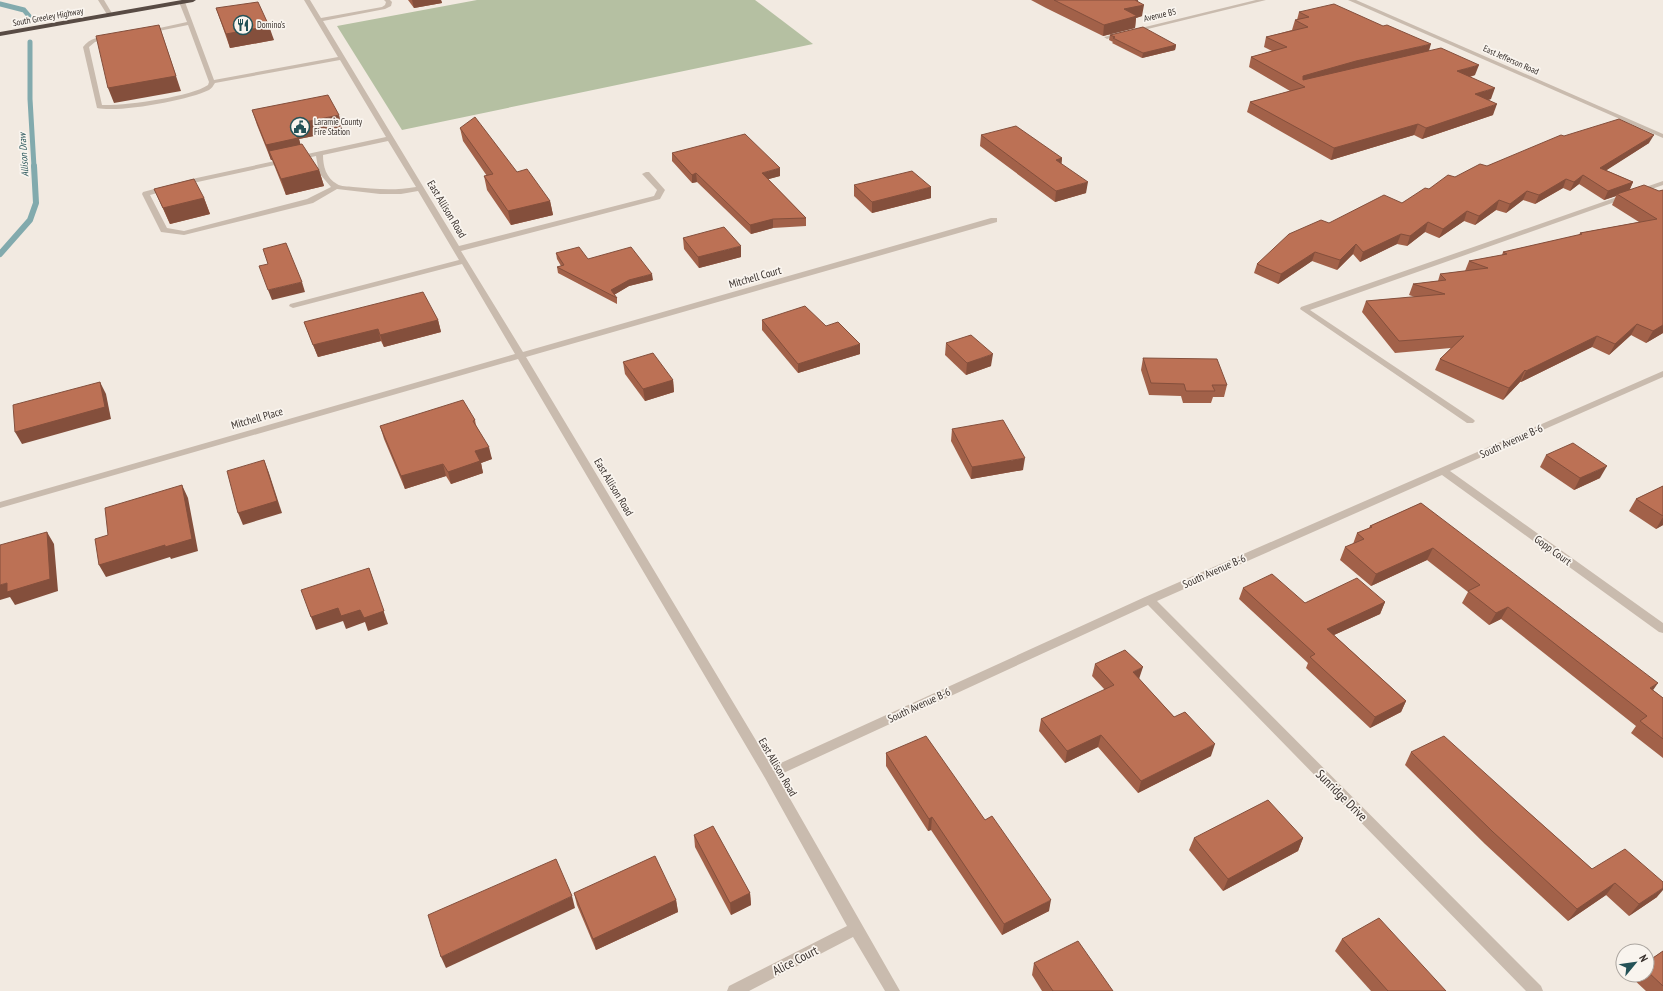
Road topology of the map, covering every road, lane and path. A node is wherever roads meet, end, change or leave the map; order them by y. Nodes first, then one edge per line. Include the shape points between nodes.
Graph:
1 (101, 0) edge
2 (193, 0) edge
3 (307, 0) edge
4 (387, 0) edge
5 (1264, 0) edge
6 (1351, 0) edge
7 (182, 2) junction
8 (110, 15) junction
9 (319, 20) junction
10 (190, 23) junction
11 (139, 32) edge
12 (0, 34) edge
13 (117, 36) edge
14 (1107, 37) edge
15 (1464, 49) junction
16 (1450, 53) edge
17 (342, 58) junction
18 (212, 82) junction
19 (1663, 136) edge
20 (390, 138) junction
21 (320, 154) junction
22 (646, 174) dead end
23 (1663, 183) edge
24 (336, 187) junction
25 (421, 188) junction
26 (994, 220) dead end
27 (458, 249) junction
28 (465, 261) junction
29 (293, 306) dead end
30 (521, 355) junction
31 (1663, 374) edge
32 (1470, 421) dead end
33 (1443, 471) junction
34 (0, 505) edge
35 (1149, 600) junction
36 (1663, 629) edge
37 (768, 774) junction
38 (856, 929) junction
39 (734, 991) edge
40 (893, 991) edge
41 (1536, 991) edge

1 - 8 street
2 - 7 highway, South Greeley Highway
3 - 9 street, East Allison Road
4 - 9 street via 388,6 383,8
5 - 14 street, Avenue B5
6 - 15 street, East Jefferson Road
7 - 8 highway, South Greeley Highway
7 - 10 street
8 - 12 highway, South Greeley Highway
9 - 17 street, East Allison Road
10 - 11 street
10 - 18 street
13 - 18 street via 95,40 86,47 99,107 114,108 196,92 211,86
15 - 16 street
15 - 19 street, East Jefferson Road
17 - 18 street
17 - 20 street, East Allison Road
20 - 21 street
20 - 25 street, East Allison Road
21 - 24 street via 319,165 324,176
21 - 24 street via 192,181 146,194 164,230 184,232 310,201
22 - 27 street via 661,190 657,196
23 - 32 street via 1304,309
24 - 25 street via 380,192 401,192
25 - 27 street, East Allison Road
26 - 30 street, Mitchell Court
27 - 28 street, East Allison Road
28 - 29 street
28 - 30 street, East Allison Road
30 - 34 street, Mitchell Place
30 - 37 street, East Allison Road
31 - 33 street, South Avenue B-6
33 - 35 street, South Avenue B-6
33 - 36 street, Gopp Court
35 - 37 street, South Avenue B-6
35 - 41 street, Sunridge Drive
37 - 38 street, East Allison Road
38 - 39 street, Alice Court
38 - 40 street, East Allison Road

